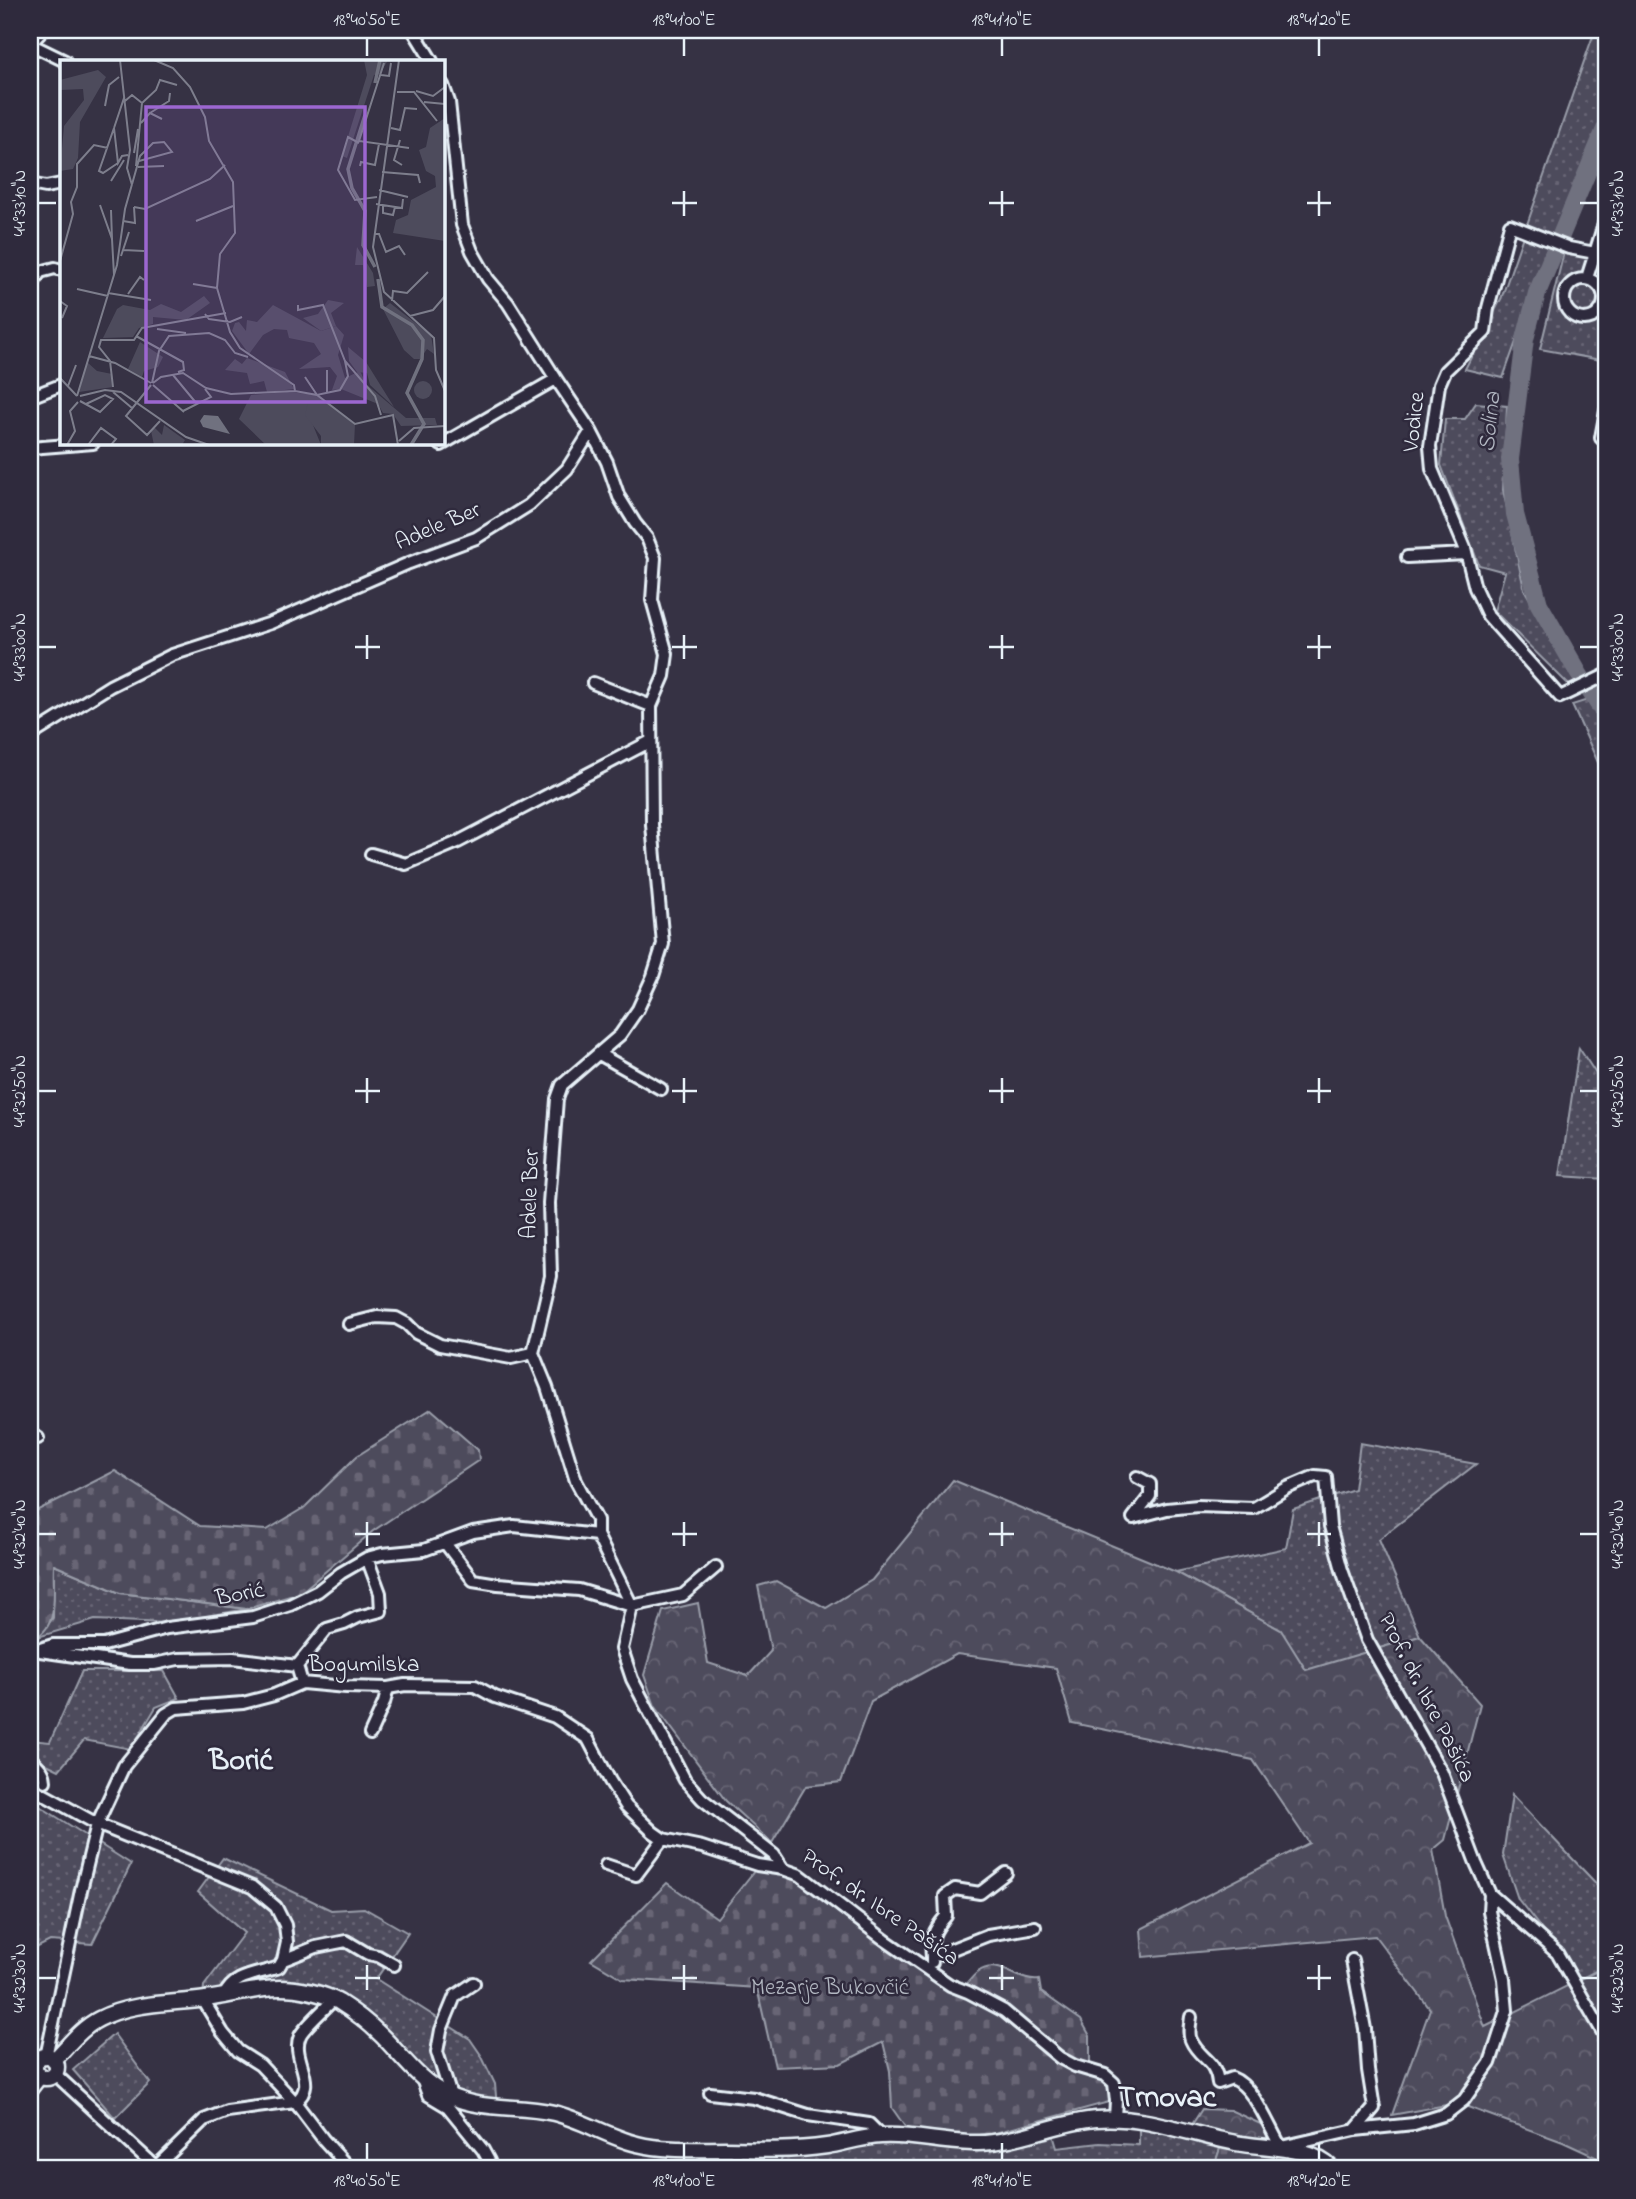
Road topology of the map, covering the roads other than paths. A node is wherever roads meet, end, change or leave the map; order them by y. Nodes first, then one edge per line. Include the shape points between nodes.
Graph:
1 (43, 30) edge
2 (413, 30) edge
3 (30, 44) edge
4 (63, 60) edge
5 (431, 60) edge
6 (444, 88) edge
7 (30, 184) edge
8 (60, 184) edge
9 (1606, 218) edge
10 (1600, 255) edge
11 (60, 270) edge
12 (1587, 278) dead end
13 (30, 288) edge
14 (556, 379) junction
15 (60, 385) edge
16 (30, 397) edge
17 (1606, 411) edge
18 (591, 431) junction
19 (1601, 438) dead end
20 (80, 444) edge
21 (441, 446) dead end
22 (30, 448) edge
23 (1466, 554) junction
24 (1407, 557) dead end
25 (1604, 676) edge
26 (593, 683) dead end
27 (651, 706) junction
28 (30, 736) edge
29 (651, 741) junction
30 (371, 854) dead end
31 (599, 1054) junction
32 (661, 1089) dead end
33 (349, 1324) dead end
34 (533, 1353) junction
35 (1137, 1478) dead end
36 (597, 1535) junction
37 (445, 1543) junction
38 (368, 1558) junction
39 (716, 1567) dead end
40 (632, 1606) junction
41 (34, 1650) edge
42 (297, 1666) junction
43 (302, 1683) junction
44 (388, 1688) junction
45 (370, 1734) dead end
46 (30, 1759) edge
47 (45, 1781) dead end
48 (30, 1787) edge
49 (97, 1824) junction
50 (663, 1839) junction
51 (606, 1865) dead end
52 (783, 1869) junction
53 (1006, 1873) dead end
54 (1490, 1894) junction
55 (1035, 1927) dead end
56 (932, 1956) junction
57 (283, 1960) junction
58 (1352, 1960) dead end
59 (394, 1965) dead end
60 (931, 1972) junction
61 (474, 1983) dead end
62 (224, 1996) junction
63 (334, 1999) junction
64 (203, 2000) junction
65 (1191, 2017) dead end
66 (1606, 2038) edge
67 (44, 2065) edge
68 (422, 2079) junction
69 (30, 2089) edge
70 (710, 2093) dead end
71 (451, 2096) junction
72 (295, 2102) junction
73 (1115, 2118) junction
74 (1355, 2130) junction
75 (881, 2136) junction
76 (1281, 2147) junction
77 (157, 2168) edge
78 (350, 2169) edge
79 (482, 2169) edge
80 (1333, 2169) edge

1 - 3 street
2 - 5 street
3 - 4 street
6 - 14 street, Adele Ber via 462,225 472,251
7 - 8 street
9 - 10 street
10 - 12 street
10 - 23 street, Vodice via 1510,225 1485,332 1445,371 1430,446 1432,469
11 - 13 street via 40,272
14 - 18 street, Adele Ber
14 - 21 street
15 - 16 street
17 - 19 street
18 - 27 street, Adele Ber via 619,497 647,538 654,558 652,600 667,654 664,676
18 - 28 street, Adele Ber via 567,469 529,505 476,538 271,623 172,655 110,686
20 - 22 street
23 - 24 street
23 - 25 street, Vodice via 1488,615 1564,695
26 - 27 street
27 - 29 street, Adele Ber
29 - 30 street via 458,842 406,864
29 - 31 street, Adele Ber via 652,825 663,944 638,1009
31 - 32 street
31 - 34 street, Adele Ber via 562,1086 557,1099 549,1203 551,1276
33 - 34 street via 396,1318 440,1345 511,1358
34 - 36 street via 576,1480 597,1520
35 - 54 street, Prof. dr. Ibre Pašića via 1150,1484 1150,1496 1133,1518 1188,1507 1254,1508 1287,1488 1315,1476 1326,1477 1330,1526 1367,1640 1442,1773
36 - 37 street, Borić via 514,1527 473,1532
36 - 40 street
37 - 38 street, Borić
37 - 40 street via 473,1580 579,1590
38 - 41 street, Borić via 318,1591 253,1617 167,1628 104,1644 53,1644
38 - 42 street via 381,1611 327,1629
39 - 40 street via 683,1595
40 - 52 street, Prof. dr. Ibre Pašića via 622,1649 632,1679 685,1780 702,1799 774,1855
41 - 42 street via 130,1664 233,1658
42 - 43 street
43 - 44 street, Bogumilska
43 - 49 street, Bogumilska via 243,1703 176,1708 166,1714 124,1766
44 - 45 street
44 - 50 street, Bogumilska via 475,1686 555,1717 588,1739 626,1806
46 - 47 street
48 - 49 street
49 - 57 street via 252,1887 276,1907 285,1925
49 - 67 street, Bogumilska
50 - 51 street via 636,1875
50 - 52 street, Bogumilska
52 - 60 street, Prof. dr. Ibre Pašića via 800,1875
53 - 56 street via 980,1893 955,1889 945,1896 946,1916 930,1943
54 - 66 street, Prof. dr. Ibre Pašića via 1557,1953
54 - 74 street, Prof. dr. Ibre Pašića via 1507,2011 1490,2063 1464,2100 1446,2114 1414,2124
55 - 56 street via 988,1935
56 - 60 street
57 - 59 street via 346,1941
57 - 62 street via 279,1967 236,1979
58 - 74 street via 1374,2108
60 - 73 street, Prof. dr. Ibre Pašića via 1004,2011 1060,2058 1105,2075 1114,2083
61 - 71 street via 455,1996 441,2031 437,2052
62 - 63 street, Prof. dr. Ibre Pašića via 280,1988
62 - 64 street, Prof. dr. Ibre Pašića
63 - 68 street, Prof. dr. Ibre Pašića via 381,2034
63 - 72 street via 300,2035 306,2088
64 - 67 street, Prof. dr. Ibre Pašića via 144,2006 99,2019
64 - 72 street via 238,2051 260,2065
65 - 76 street via 1190,2038 1214,2066 1218,2083 1239,2080 1254,2096
67 - 69 street, Prof. dr. Ibre Pašića
67 - 77 street
68 - 71 street, Prof. dr. Ibre Pašića
68 - 79 street via 428,2095 448,2107 483,2150 489,2161
70 - 75 street via 754,2098 808,2115 869,2124
71 - 75 street, Prof. dr. Ibre Pašića via 472,2105 556,2114 637,2144 666,2149 794,2149
72 - 77 street via 227,2111 204,2120
72 - 78 street
73 - 75 street, Prof. dr. Ibre Pašića via 1090,2119 982,2144
73 - 76 street, Prof. dr. Ibre Pašića via 1237,2143
74 - 76 street, Prof. dr. Ibre Pašića
76 - 80 street, Prof. dr. Ibre Pašića via 1316,2158

